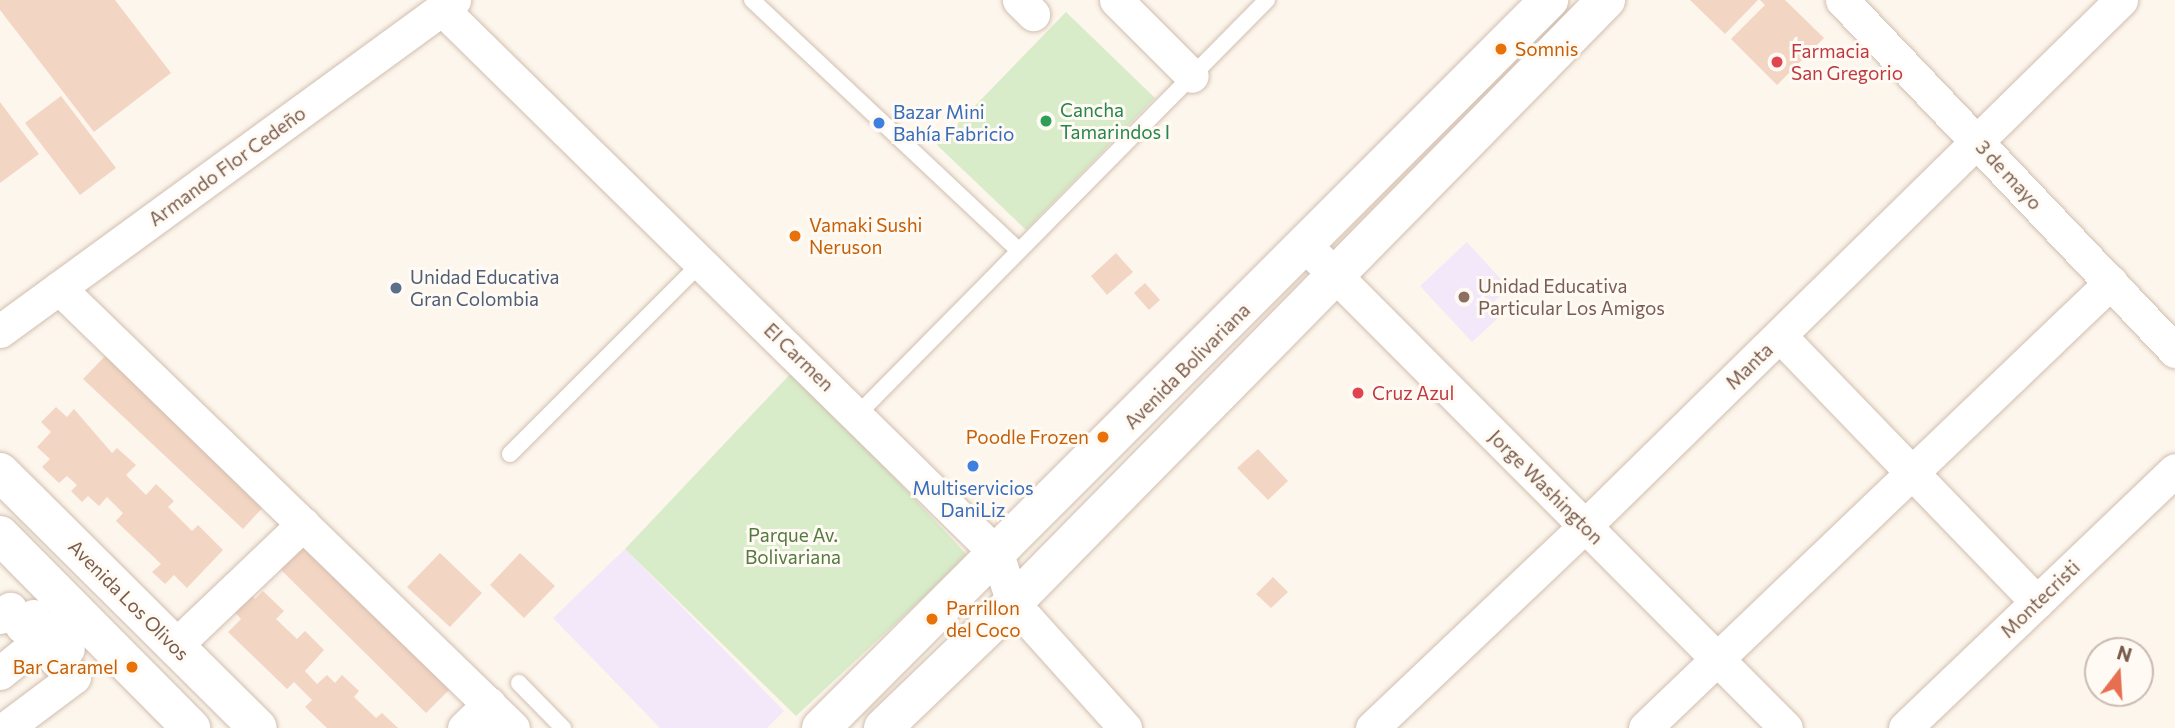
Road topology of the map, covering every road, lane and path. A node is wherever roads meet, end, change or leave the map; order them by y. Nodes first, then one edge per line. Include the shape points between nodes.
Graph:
1 (752, 0) edge
2 (1116, 0) edge
3 (1267, 0) edge
4 (1549, 0) edge
5 (1606, 0) edge
6 (1842, 0) edge
7 (2121, 0) edge
8 (448, 4) edge
9 (1192, 76) junction
10 (1977, 140) junction
11 (1306, 246) junction
12 (1019, 251) junction
13 (702, 262) junction
14 (1337, 276) junction
15 (2111, 282) junction
16 (59, 288) junction
17 (0, 331) edge
18 (1780, 336) junction
19 (2175, 351) edge
20 (858, 414) junction
21 (510, 454) dead end
22 (2175, 470) edge
23 (0, 472) edge
24 (1911, 473) junction
25 (303, 524) junction
26 (1585, 526) junction
27 (0, 535) edge
28 (997, 554) junction
29 (2037, 602) junction
30 (1013, 603) junction
31 (76, 611) junction
32 (33, 616) dead end
33 (0, 617) edge
34 (175, 646) junction
35 (68, 649) dead end
36 (1717, 659) junction
37 (0, 673) edge
38 (519, 683) dead end
39 (489, 704) junction
40 (6, 728) edge
41 (191, 728) edge
42 (258, 728) edge
43 (464, 728) edge
44 (513, 728) edge
45 (563, 728) edge
46 (821, 728) edge
47 (883, 728) edge
48 (1125, 728) edge
49 (1372, 728) edge
50 (1645, 728) edge
51 (1786, 728) edge
52 (1905, 728) edge

1 - 12 lane
2 - 9 street
3 - 9 lane
4 - 11 street, Avenida Bolivariana
5 - 14 street
6 - 10 street, 3 de mayo
7 - 10 street, Manta
8 - 13 street, El Carmen
8 - 16 street, Armando Flor Cedeño
9 - 12 lane
10 - 15 street, 3 de mayo
10 - 18 street, Manta
11 - 14 street, Jorge Washington
11 - 28 street, Avenida Bolivariana
12 - 20 lane
13 - 20 street, El Carmen
13 - 21 lane
14 - 26 street, Jorge Washington
14 - 30 street
15 - 19 street, 3 de mayo
15 - 24 street
16 - 17 street, Armando Flor Cedeño
16 - 25 street
18 - 24 street
18 - 26 street, Manta
20 - 28 street, El Carmen
22 - 29 street, Montecristi
23 - 34 street, Avenida Los Olivos
24 - 29 street
24 - 36 street
25 - 34 street
25 - 39 street
26 - 36 street, Jorge Washington
26 - 49 street, Manta
27 - 31 street
28 - 30 street, El Carmen
28 - 46 street, Avenida Bolivariana
29 - 52 street, Montecristi
30 - 47 street
30 - 48 street, El Carmen
31 - 37 street
31 - 41 street
32 - 33 street via 22,626 10,609
34 - 42 street, Avenida Los Olivos
35 - 40 street via 56,660 74,677
36 - 50 street
36 - 51 street, Jorge Washington
38 - 45 lane
39 - 43 street
39 - 44 street

